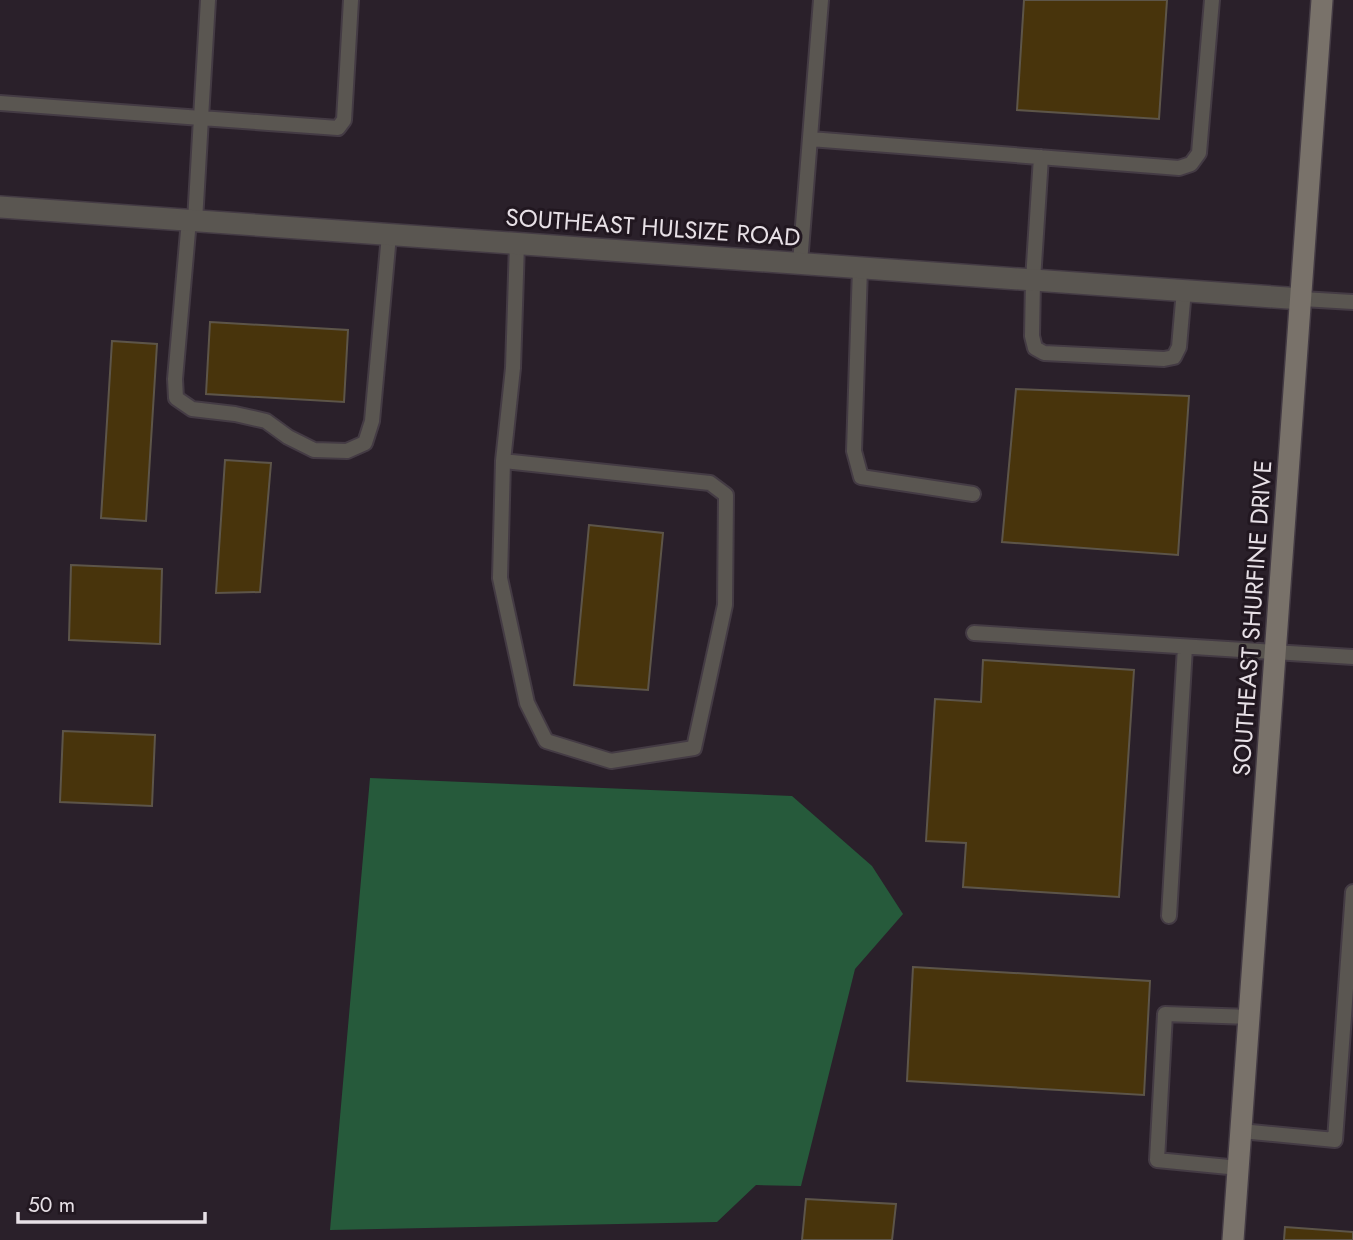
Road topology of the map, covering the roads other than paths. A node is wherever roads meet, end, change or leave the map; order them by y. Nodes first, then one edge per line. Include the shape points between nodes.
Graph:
1 (208, 0) edge
2 (351, 0) edge
3 (821, 0) edge
4 (1212, 0) edge
5 (1322, 0) edge
6 (0, 103) edge
7 (201, 118) junction
8 (810, 138) junction
9 (1041, 157) junction
10 (0, 207) edge
11 (192, 221) junction
12 (389, 235) junction
13 (517, 243) junction
14 (800, 263) junction
15 (860, 268) junction
16 (1033, 280) junction
17 (1184, 290) junction
18 (1302, 299) junction
19 (1353, 302) edge
20 (503, 461) junction
21 (973, 494) dead end
22 (974, 633) dead end
23 (1185, 647) junction
24 (1276, 653) junction
25 (1353, 657) edge
26 (1353, 892) edge
27 (1169, 916) dead end
28 (1250, 1017) junction
29 (1241, 1131) junction
30 (1239, 1168) junction
31 (1233, 1240) edge

1 - 7 lane
2 - 7 lane via 344,120 338,128
3 - 8 lane
4 - 9 lane via 1199,153 1191,164 1180,168
5 - 18 street, SOUTHEAST SHURFINE DRIVE
6 - 7 lane
7 - 11 lane
8 - 9 lane
8 - 14 lane
9 - 16 lane
10 - 11 street, SOUTHEAST HULSIZE ROAD
11 - 12 street, SOUTHEAST HULSIZE ROAD
11 - 12 lane via 176,398 192,409 266,421 314,450 347,451 365,443 372,421
12 - 13 street, SOUTHEAST HULSIZE ROAD
13 - 14 street, SOUTHEAST HULSIZE ROAD
13 - 20 lane via 513,368
14 - 15 street, SOUTHEAST HULSIZE ROAD
15 - 16 street, SOUTHEAST HULSIZE ROAD
15 - 21 lane via 854,451 860,477
16 - 17 street, SOUTHEAST HULSIZE ROAD
16 - 17 lane via 1032,336 1035,348 1044,353 1174,357
17 - 18 street, SOUTHEAST HULSIZE ROAD
18 - 19 lane
18 - 24 street, SOUTHEAST SHURFINE DRIVE
20 - 20 lane via 500,578 527,703 546,741 611,761 694,748 725,605 726,495 710,483
22 - 23 lane
23 - 24 lane
23 - 27 lane
24 - 25 lane
24 - 28 street, SOUTHEAST SHURFINE DRIVE
26 - 29 lane via 1335,1140
28 - 29 street, SOUTHEAST SHURFINE DRIVE
28 - 30 lane via 1165,1014 1157,1160
29 - 30 street, SOUTHEAST SHURFINE DRIVE
30 - 31 street, SOUTHEAST SHURFINE DRIVE

